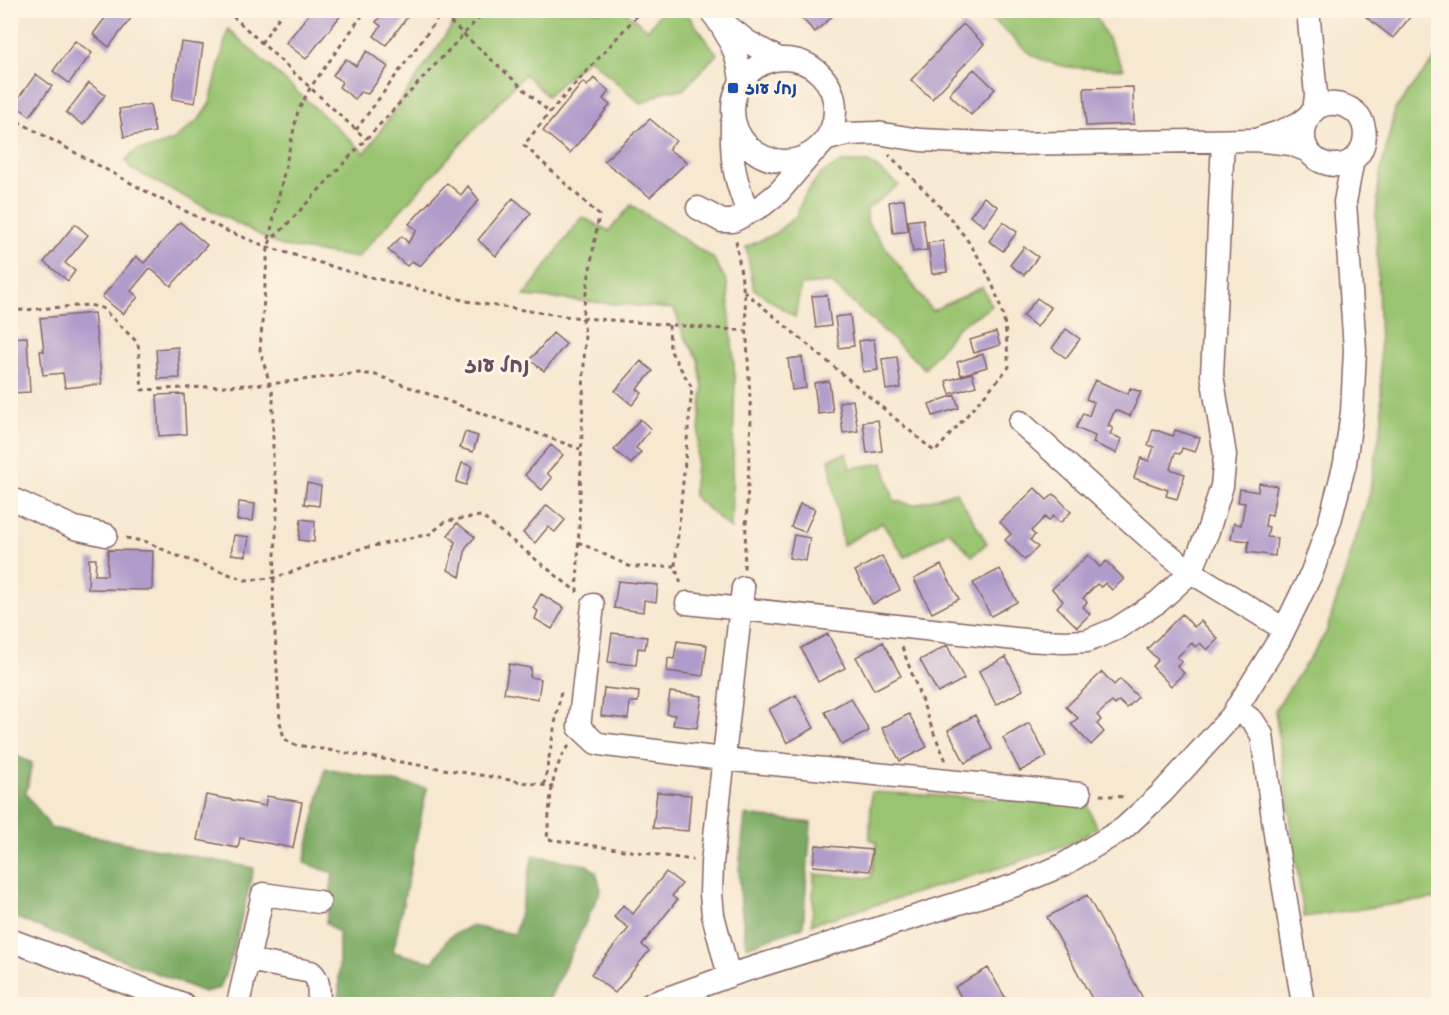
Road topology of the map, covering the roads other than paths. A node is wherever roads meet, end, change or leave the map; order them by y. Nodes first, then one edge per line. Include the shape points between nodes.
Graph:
1 (1308, 10) edge
2 (712, 13) edge
3 (779, 59) junction
4 (1314, 63) junction
5 (741, 82) junction
6 (834, 99) junction
7 (1339, 104) junction
8 (733, 110) junction
9 (1312, 113) junction
10 (871, 133) junction
11 (1254, 140) junction
12 (1223, 141) junction
13 (819, 146) junction
14 (1312, 155) junction
15 (766, 158) junction
16 (1353, 159) junction
17 (767, 202) junction
18 (698, 208) dead end
19 (1345, 216) junction
20 (740, 217) junction
21 (1020, 422) dead end
22 (10, 498) edge
23 (106, 535) road end
24 (1191, 572) junction
25 (742, 599) junction
26 (687, 603) road end
27 (593, 605) dead end
28 (1284, 629) junction
29 (1236, 708) junction
30 (723, 759) junction
31 (1080, 794) road end
32 (319, 902) dead end
33 (10, 940) edge
34 (248, 960) junction
35 (729, 976) junction
36 (183, 1005) edge
37 (238, 1005) edge
38 (319, 1005) edge
39 (651, 1005) edge
40 (1303, 1005) edge

1 - 4 street
2 - 3 street via 748,42
2 - 5 street via 736,56
3 - 5 street via 755,67
3 - 6 street via 797,61 814,69
4 - 7 street via 1322,86
4 - 9 street via 1316,95
5 - 8 street
6 - 10 street
6 - 13 street via 834,121
7 - 9 street via 1328,104
7 - 16 street via 1357,113 1363,122 1364,143
8 - 15 street via 744,142
8 - 20 street via 732,158
9 - 11 street via 1287,129
9 - 14 street via 1303,135
10 - 12 street via 994,144
10 - 13 street via 847,134
11 - 12 street
11 - 14 street via 1292,144
12 - 24 street via 1212,375 1225,455 1222,486
13 - 15 street via 795,160
13 - 17 street
14 - 16 street via 1335,166
14 - 19 street via 1336,188
15 - 17 street via 771,172
16 - 19 street
17 - 20 street
18 - 20 street via 722,221
19 - 28 street via 1355,350 1345,463 1312,573
21 - 24 street
22 - 23 street via 75,528
24 - 25 street via 1158,602 1116,629 1087,641 1025,640 894,626
24 - 28 street
25 - 26 street
25 - 30 street
27 - 30 street via 579,727 582,731 596,743 606,745
28 - 29 street
29 - 35 street via 1123,829 1063,865 1025,881
29 - 40 street via 1253,721 1262,735
30 - 31 street
30 - 35 street via 711,894
32 - 34 street via 263,894
33 - 36 street
34 - 37 street
34 - 38 street via 311,972 318,983
35 - 39 street

